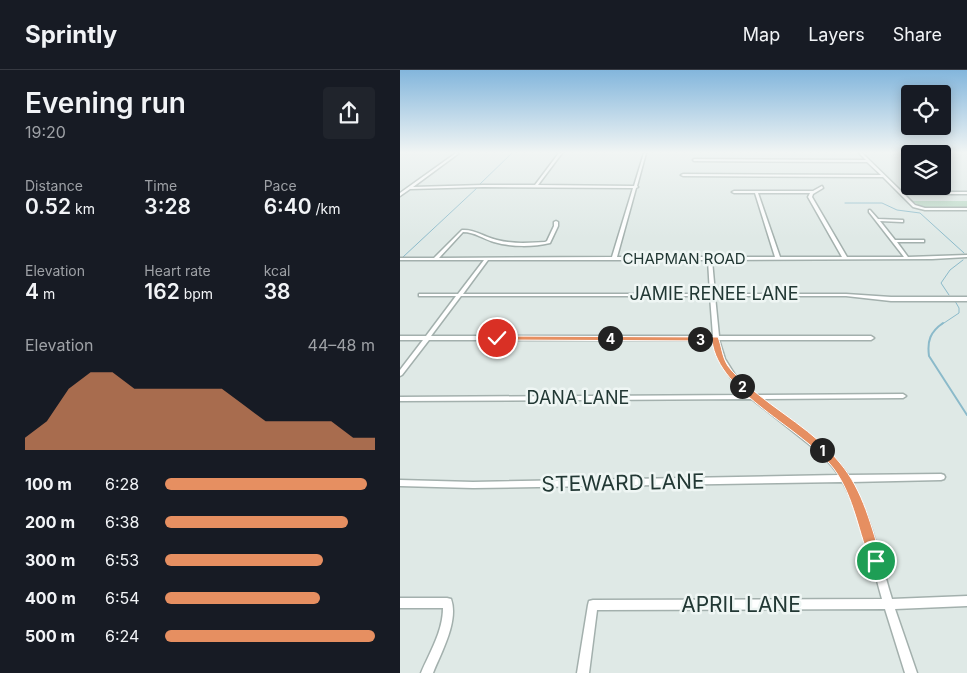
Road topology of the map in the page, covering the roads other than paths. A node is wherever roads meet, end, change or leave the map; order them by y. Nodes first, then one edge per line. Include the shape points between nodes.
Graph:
1 (419, 181) edge
2 (540, 181) edge
3 (638, 181) edge
4 (889, 181) edge
5 (536, 186) junction
6 (636, 187) junction
7 (822, 187) dead end
8 (410, 188) junction
9 (734, 192) dead end
10 (756, 192) junction
11 (814, 192) junction
12 (901, 193) edge
13 (951, 193) edge
14 (967, 193) edge
15 (400, 195) edge
16 (903, 195) edge
17 (967, 209) edge
18 (870, 211) dead end
19 (877, 220) junction
20 (902, 220) dead end
21 (556, 222) dead end
22 (894, 241) junction
23 (923, 241) dead end
24 (967, 256) edge
25 (778, 258) junction
26 (844, 258) junction
27 (907, 258) junction
28 (400, 259) edge
29 (434, 259) junction
30 (487, 259) junction
31 (614, 259) junction
32 (710, 259) junction
33 (460, 294) junction
34 (713, 294) junction
35 (421, 295) dead end
36 (967, 298) edge
37 (400, 338) edge
38 (427, 338) junction
39 (871, 338) dead end
40 (716, 339) junction
41 (400, 374) edge
42 (902, 396) dead end
43 (756, 398) junction
44 (400, 399) edge
45 (941, 478) dead end
46 (846, 480) junction
47 (400, 483) edge
48 (967, 601) edge
49 (400, 603) edge
50 (888, 604) junction
51 (427, 673) edge
52 (583, 673) edge
53 (911, 673) edge

1 - 8 street
2 - 5 street
3 - 6 street
4 - 12 street
5 - 6 street
5 - 8 street
6 - 31 street
7 - 11 street
8 - 15 street
9 - 10 street
10 - 11 street
10 - 25 street
11 - 26 street via 810,197
13 - 14 street
16 - 17 street via 921,208
18 - 19 street
19 - 20 street
19 - 22 street
21 - 29 street via 549,242 545,243 501,243 484,235 462,231
22 - 23 street
22 - 27 street
24 - 27 street, CHAPMAN ROAD
25 - 26 street, CHAPMAN ROAD
25 - 32 street, CHAPMAN ROAD
26 - 27 street, CHAPMAN ROAD
28 - 29 street, CHAPMAN ROAD
29 - 30 street, CHAPMAN ROAD
30 - 31 street, CHAPMAN ROAD
30 - 33 street
31 - 32 street, CHAPMAN ROAD
32 - 34 street
33 - 34 street, JAMIE RENEE LANE
33 - 35 street, JAMIE RENEE LANE
33 - 38 street
34 - 36 street, JAMIE RENEE LANE
34 - 40 street
37 - 38 street
38 - 40 street
38 - 41 street
39 - 40 street
40 - 43 street via 723,365
42 - 43 street, DANA LANE
43 - 44 street, DANA LANE
43 - 46 street via 825,452
45 - 46 street, STEWARD LANE
46 - 47 street, STEWARD LANE
46 - 50 street via 863,518
48 - 50 street, APRIL LANE
49 - 51 street via 447,604 446,623
50 - 52 street, APRIL LANE via 593,605
50 - 53 street

